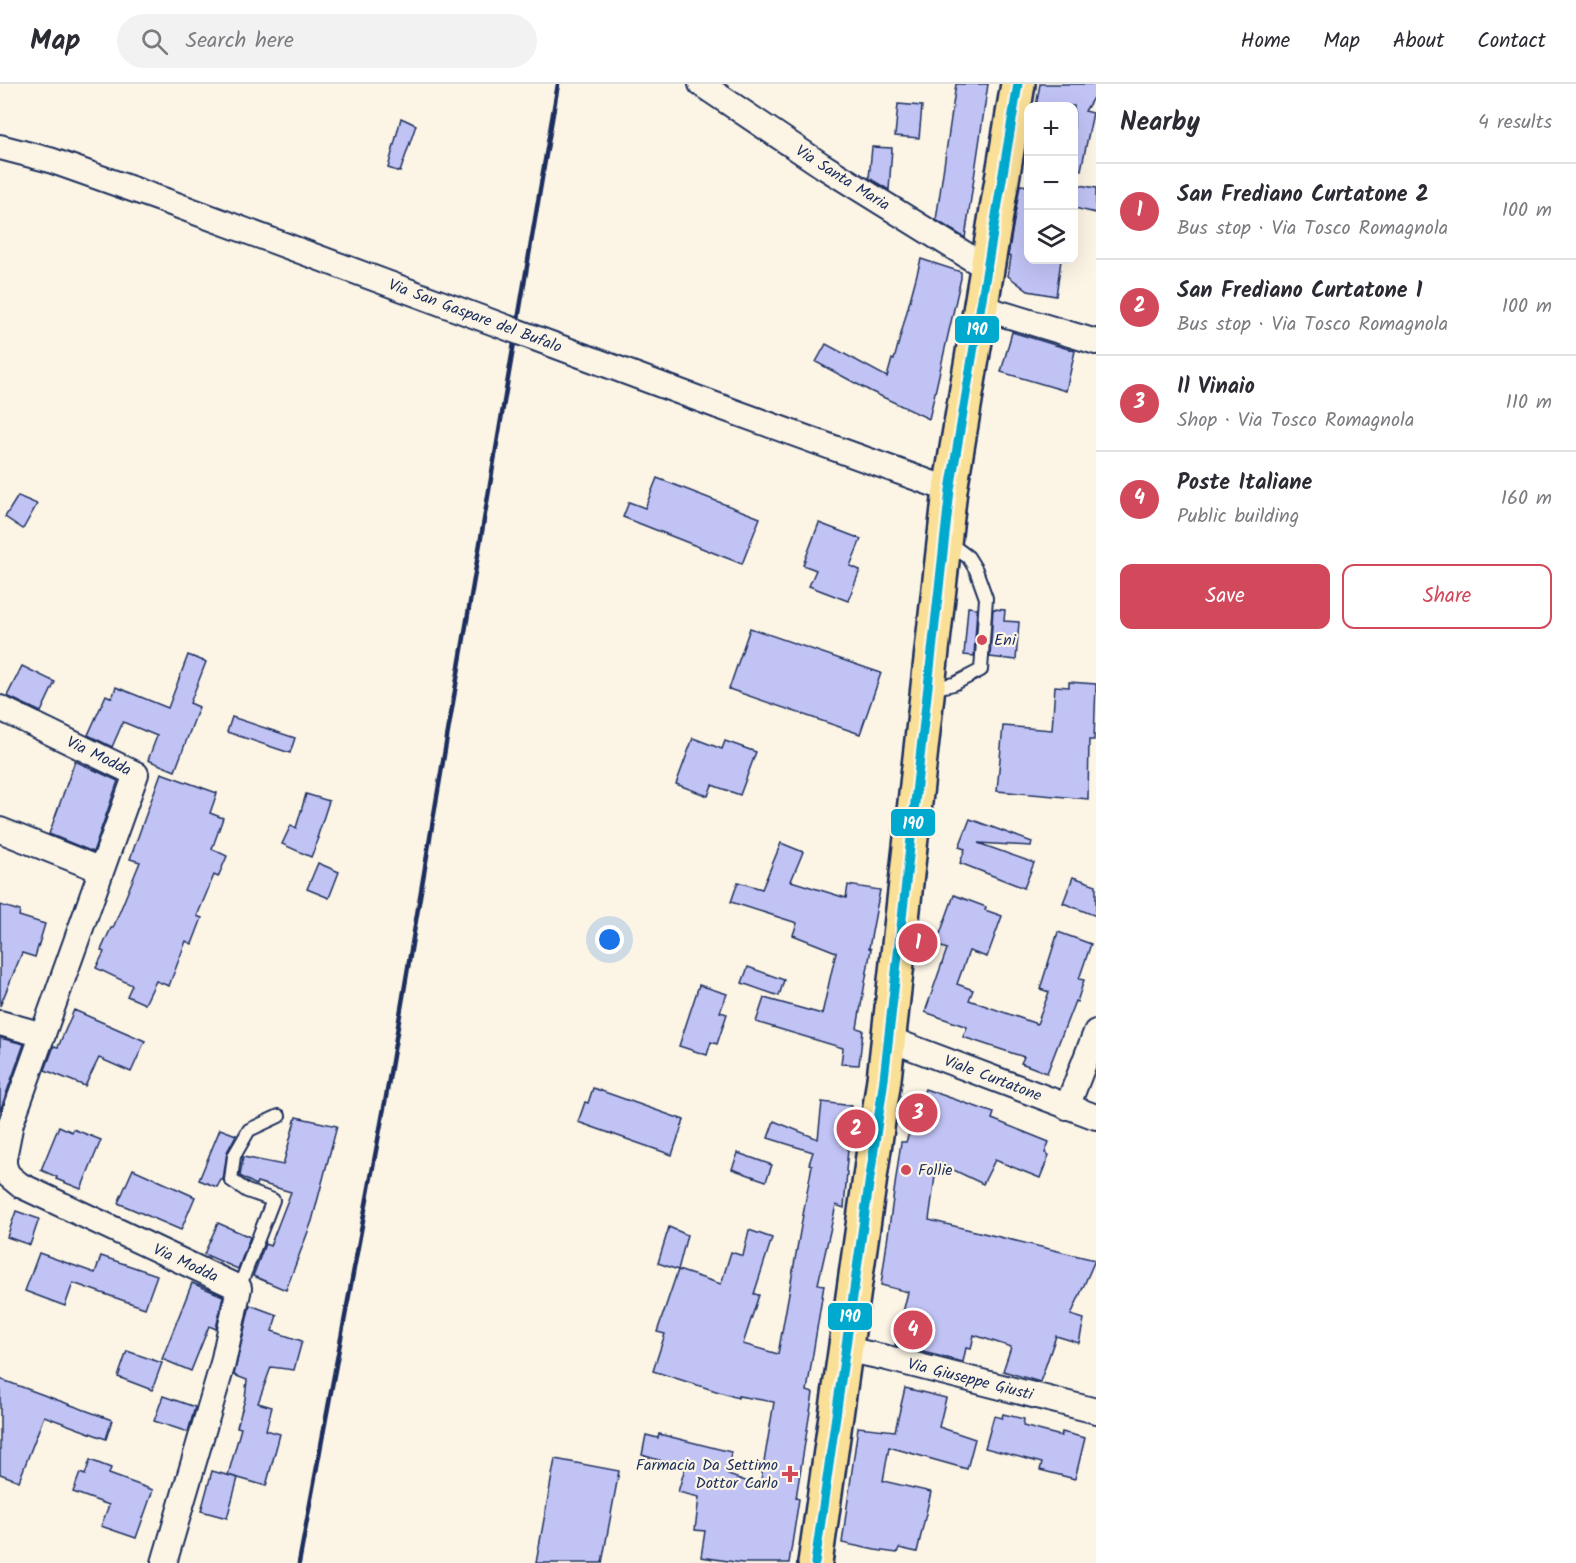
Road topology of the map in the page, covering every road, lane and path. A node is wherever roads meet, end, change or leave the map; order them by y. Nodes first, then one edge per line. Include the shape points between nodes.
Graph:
1 (701, 84) edge
2 (1018, 84) edge
3 (0, 147) edge
4 (987, 268) junction
5 (980, 307) junction
6 (1096, 342) edge
7 (950, 490) junction
8 (944, 539) junction
9 (928, 689) junction
10 (0, 708) edge
11 (0, 830) edge
12 (101, 870) junction
13 (0, 1023) edge
14 (1096, 1032) edge
15 (43, 1035) junction
16 (889, 1039) junction
17 (1067, 1107) junction
18 (279, 1116) dead end
19 (1096, 1118) edge
20 (3, 1174) edge
21 (239, 1288) junction
22 (845, 1349) junction
23 (1096, 1411) edge
24 (164, 1563) edge
25 (815, 1563) edge

1 - 4 street, Via Santa Maria
2 - 4 main road
3 - 7 street, Via San Gaspare del Bufalo, bridge via 50,160 163,200
4 - 5 main road
5 - 6 street
5 - 7 main road
7 - 8 main road
8 - 9 main road
8 - 9 lane via 968,557 986,598 981,670 954,684
9 - 16 main road
10 - 12 street, Via Modda via 136,774
11 - 12 street
12 - 15 street, Via Modda
13 - 15 street
14 - 17 street
15 - 20 street, Via Modda via 11,1123
16 - 17 street, Viale Curtatone
16 - 22 main road
17 - 19 street, Viale Curtatone
18 - 21 lane via 249,1130 234,1156 231,1180 247,1191 273,1200
20 - 21 street, Via Modda
21 - 24 street via 223,1363
22 - 23 street, Via Giuseppe Giusti
22 - 25 main road

